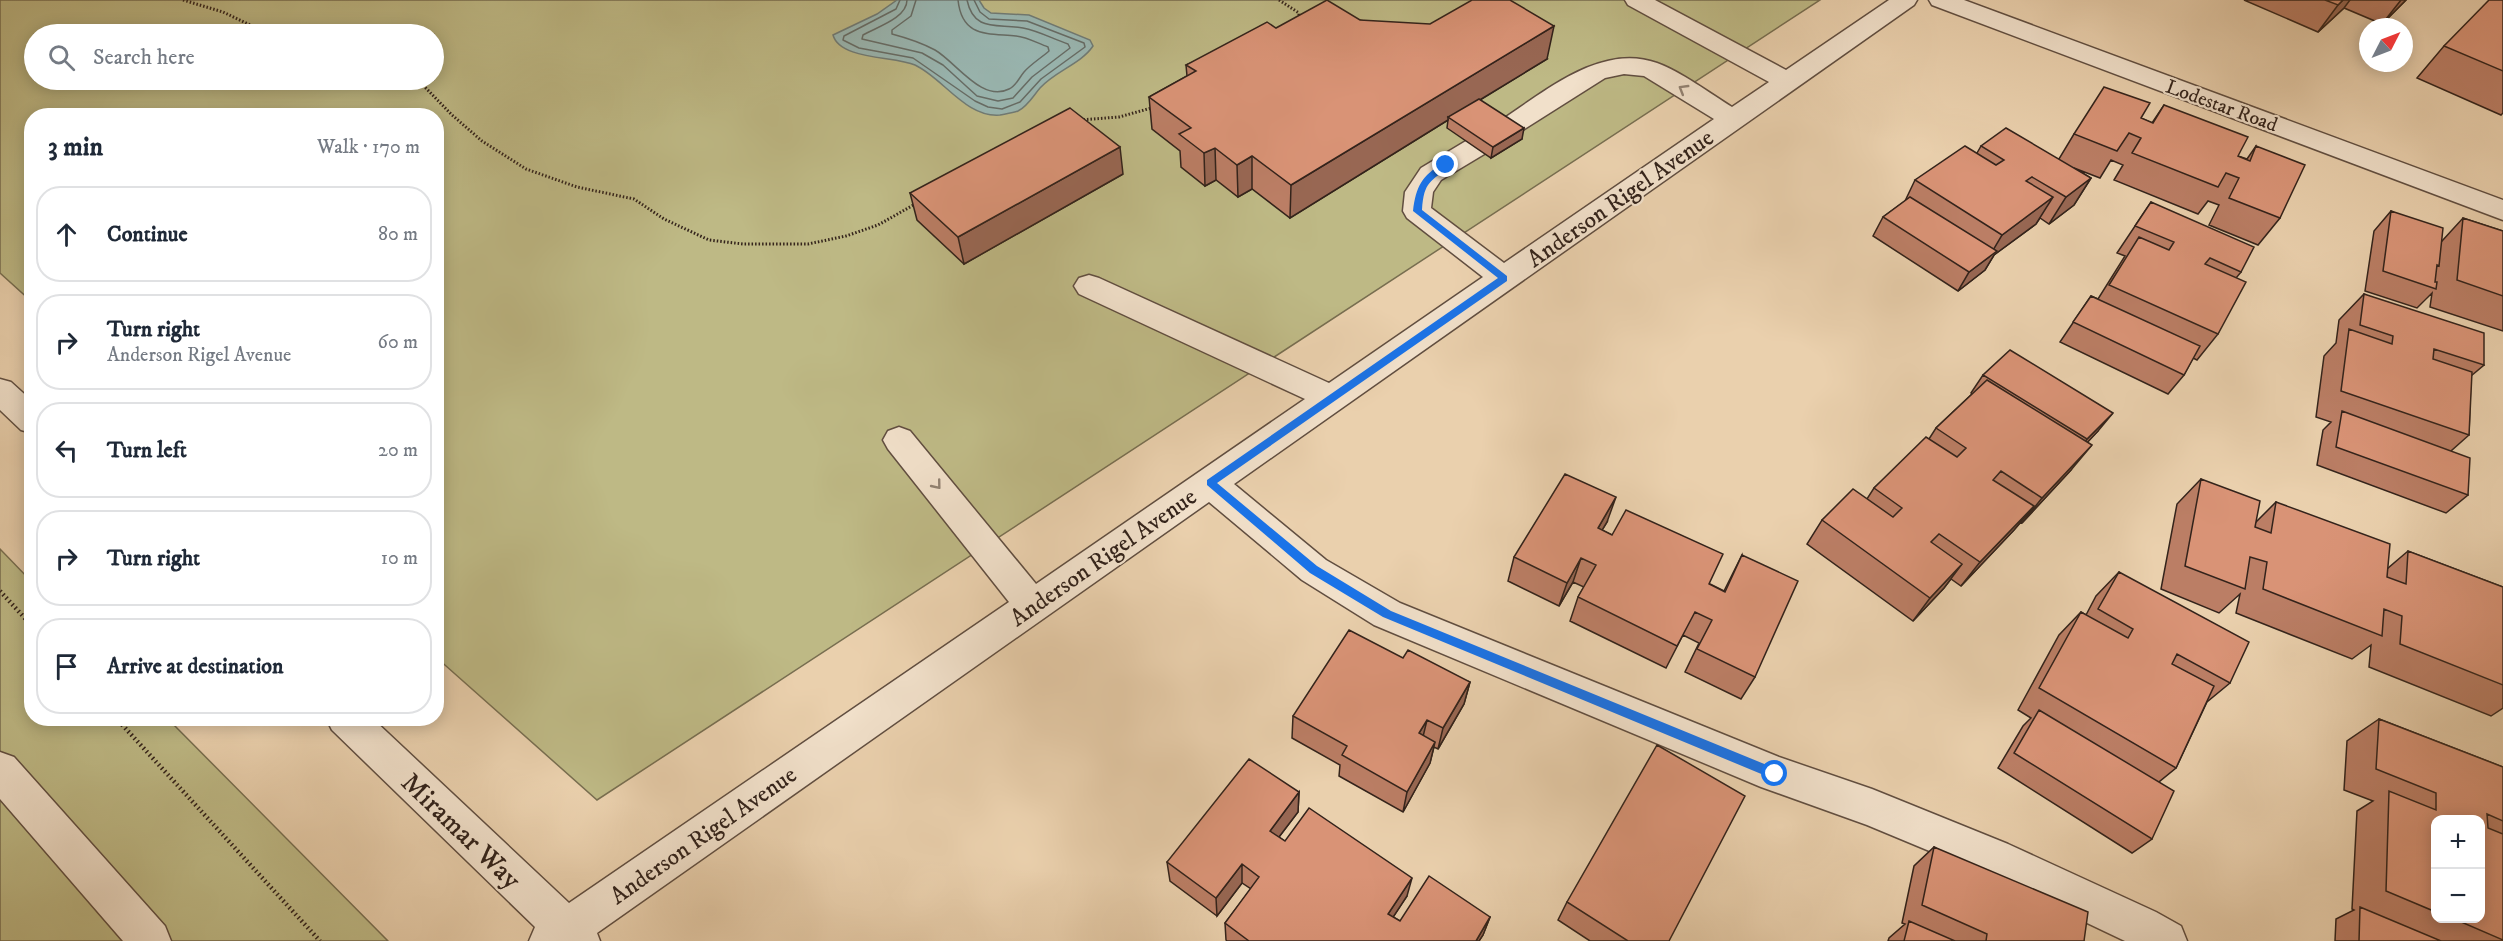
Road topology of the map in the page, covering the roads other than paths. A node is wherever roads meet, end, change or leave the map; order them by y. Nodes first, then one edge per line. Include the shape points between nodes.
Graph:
1 (1637, 0) edge
2 (1905, 0) edge
3 (1941, 0) edge
4 (1787, 81) junction
5 (1734, 119) junction
6 (1506, 129) edge
7 (1476, 147) edge
8 (2503, 210) edge
9 (1504, 278) junction
10 (1089, 286) dead end
11 (0, 391) edge
12 (1332, 398) junction
13 (24, 414) edge
14 (899, 440) dead end
15 (1210, 483) junction
16 (1033, 606) junction
17 (353, 726) edge
18 (0, 770) edge
19 (565, 937) edge
20 (150, 941) edge
21 (2166, 941) edge

1 - 4 street
2 - 4 street, Anderson Rigel Avenue
3 - 8 street, Lodestar Road
4 - 5 street, Anderson Rigel Avenue
5 -> 6 street via 1650,69 1624,66 1597,71
5 - 9 street, Anderson Rigel Avenue
7 - 9 street via 1431,174 1419,192 1417,211
9 - 12 street, Anderson Rigel Avenue
10 - 12 street
11 - 13 street
12 - 15 street, Anderson Rigel Avenue
14 -> 16 street
15 - 16 street, Anderson Rigel Avenue
15 - 21 street via 1314,570 1387,614 1775,774 1994,858
16 - 19 street, Anderson Rigel Avenue
17 - 19 street, Miramar Way
18 - 20 street

